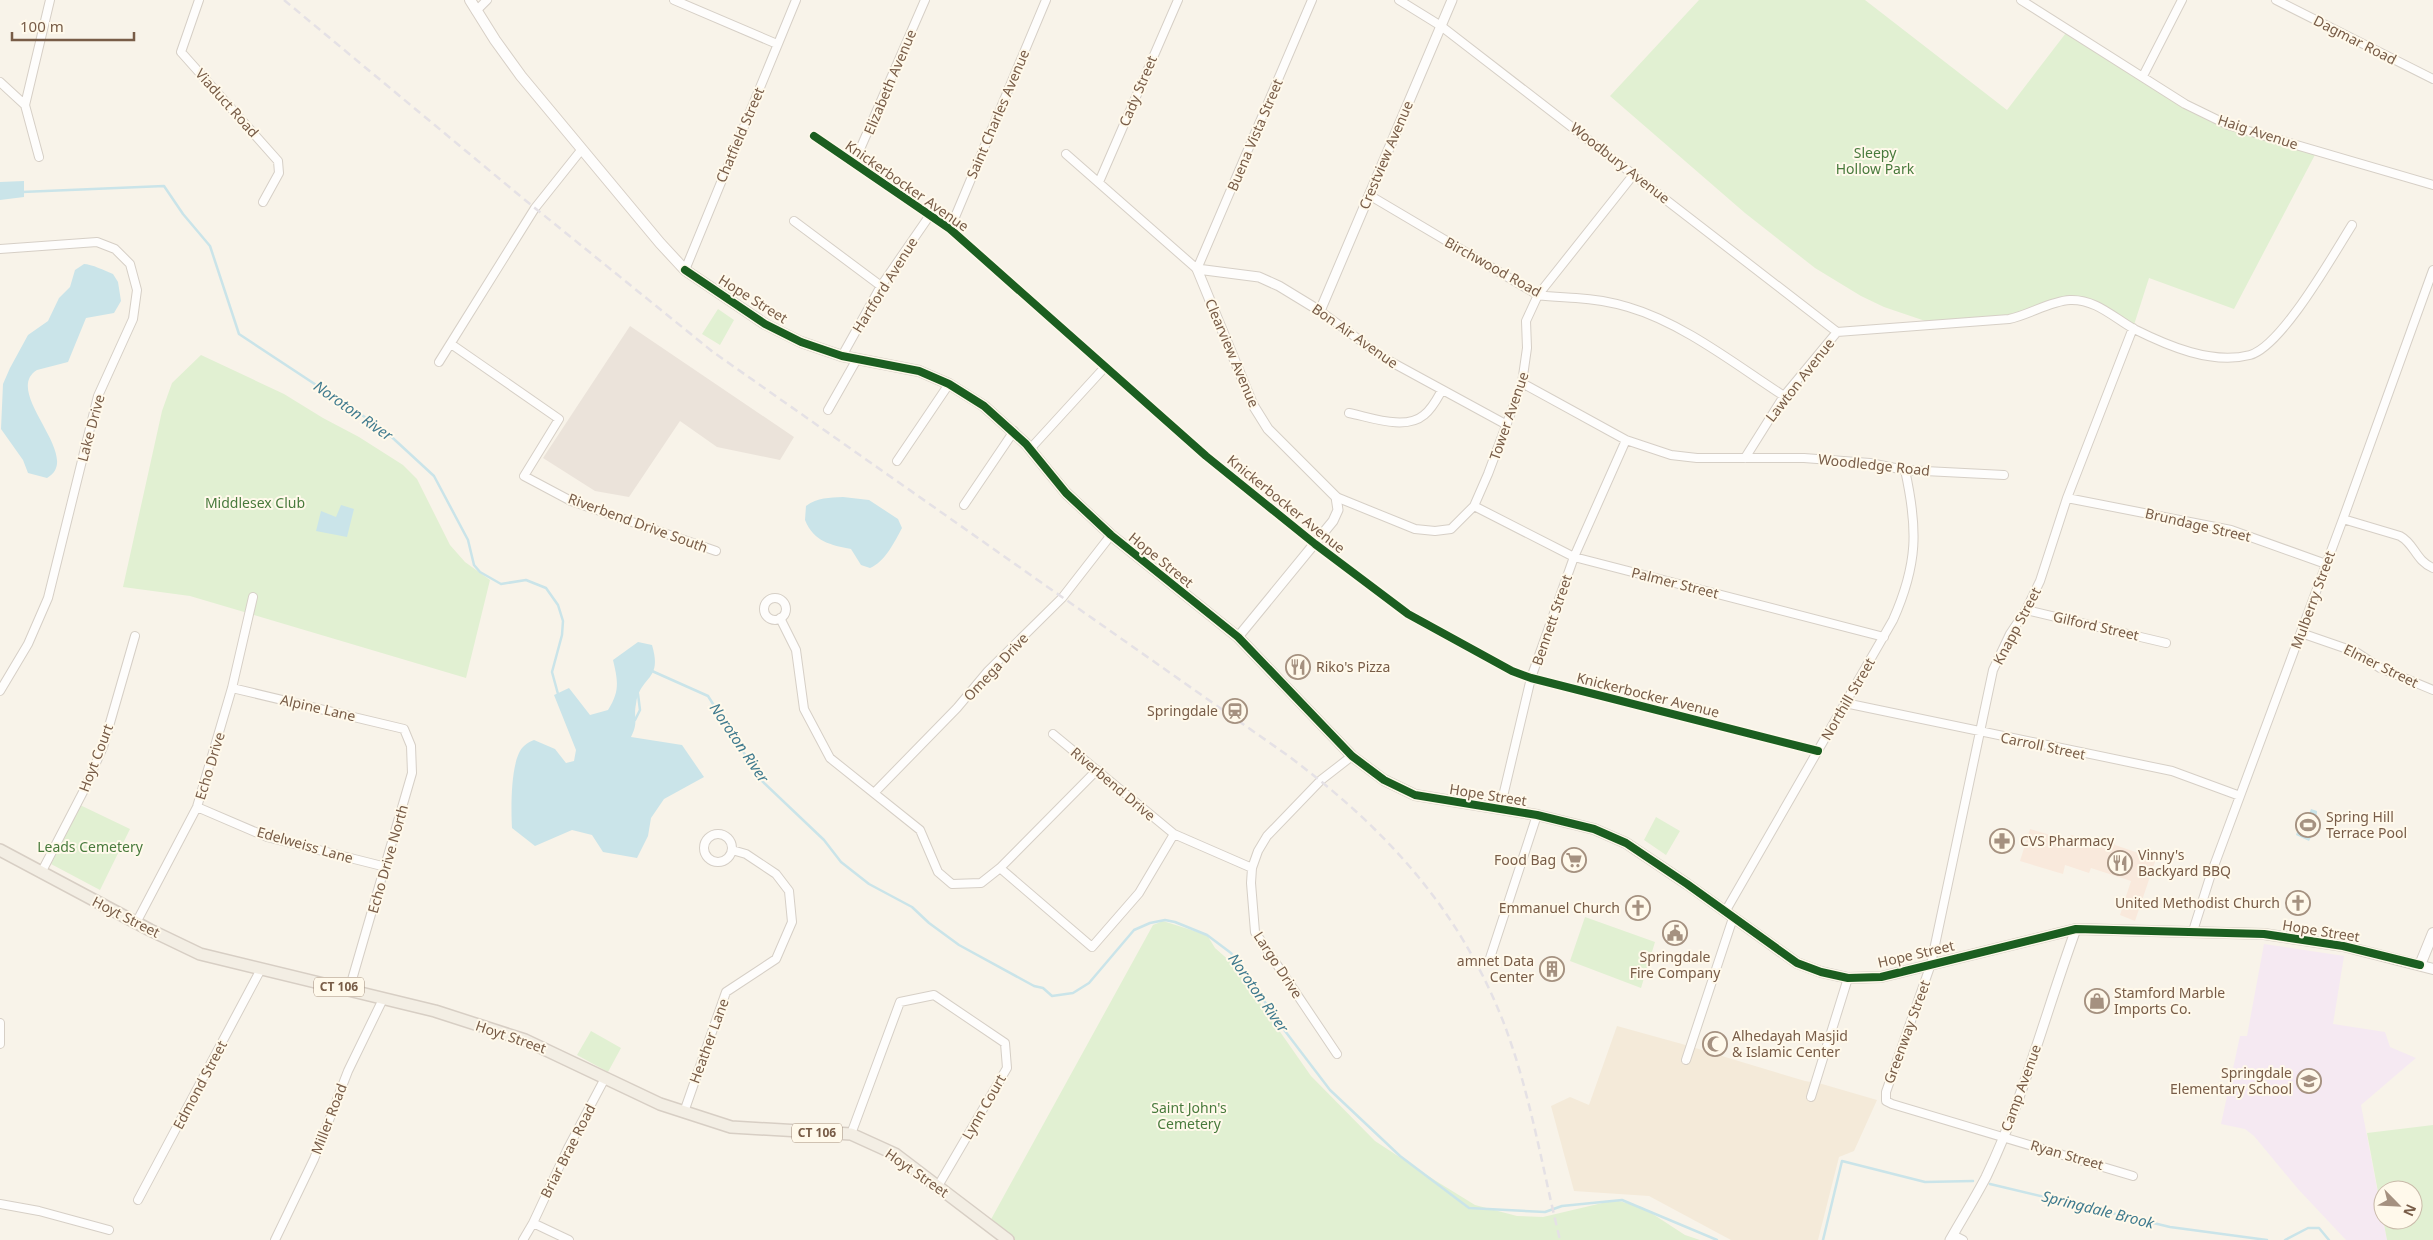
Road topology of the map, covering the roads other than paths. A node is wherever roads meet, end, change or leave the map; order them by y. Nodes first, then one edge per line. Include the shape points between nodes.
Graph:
1 (50, 0) edge
2 (199, 0) edge
3 (470, 0) edge
4 (487, 0) edge
5 (674, 0) edge
6 (796, 0) edge
7 (925, 0) edge
8 (1046, 0) edge
9 (1178, 0) edge
10 (1312, 0) edge
11 (1399, 0) edge
12 (1452, 0) edge
13 (2021, 0) edge
14 (2182, 0) edge
15 (2276, 0) edge
16 (476, 12) junction
17 (1441, 26) junction
18 (777, 44) junction
19 (2143, 76) junction
20 (2433, 79) edge
21 (0, 82) edge
22 (25, 105) junction
23 (814, 136) dead end
24 (582, 149) junction
25 (1066, 154) dead end
26 (39, 157) dead end
27 (854, 163) junction
28 (1634, 174) junction
29 (1099, 182) junction
30 (2433, 185) edge
31 (1369, 195) junction
32 (263, 202) dead end
33 (930, 215) junction
34 (794, 221) dead end
35 (2352, 225) dead end
36 (950, 229) junction
37 (0, 249) edge
38 (1197, 269) junction
39 (685, 270) junction
40 (2433, 270) edge
41 (881, 286) junction
42 (1538, 295) junction
43 (1320, 311) junction
44 (2133, 328) junction
45 (1837, 332) junction
46 (451, 344) junction
47 (842, 356) junction
48 (857, 359) junction
49 (439, 362) dead end
50 (1105, 367) junction
51 (1522, 383) junction
52 (949, 384) junction
53 (1442, 390) junction
54 (1784, 396) junction
55 (828, 410) dead end
56 (1349, 413) dead end
57 (1507, 425) junction
58 (1014, 431) junction
59 (1626, 440) junction
60 (1030, 449) junction
61 (1745, 458) junction
62 (897, 461) dead end
63 (1905, 470) junction
64 (2004, 475) dead end
65 (1336, 497) junction
66 (2067, 498) junction
67 (964, 505) dead end
68 (1474, 506) junction
69 (2344, 519) junction
70 (1111, 536) junction
71 (1315, 544) junction
72 (716, 551) dead end
73 (1574, 557) junction
74 (2326, 564) junction
75 (2433, 568) edge
76 (253, 597) dead end
77 (2026, 610) junction
78 (780, 618) dead end
79 (2301, 633) junction
80 (135, 636) dead end
81 (1884, 636) junction
82 (1238, 637) junction
83 (2166, 643) dead end
84 (1532, 678) junction
85 (232, 688) junction
86 (2433, 690) edge
87 (0, 691) edge
88 (1845, 703) junction
89 (404, 728) joint
90 (1982, 733) junction
91 (1053, 734) dead end
92 (1818, 751) junction
93 (1352, 756) junction
94 (1097, 770) junction
95 (874, 793) junction
96 (2240, 796) junction
97 (197, 807) junction
98 (1500, 809) junction
99 (1537, 815) junction
100 (1174, 834) junction
101 (0, 850) edge
102 (732, 850) dead end
103 (386, 867) junction
104 (1000, 868) junction
105 (1252, 868) junction
106 (41, 873) junction
107 (1729, 915) junction
108 (136, 923) junction
109 (2076, 929) junction
110 (2193, 931) junction
111 (2433, 933) edge
112 (1490, 958) dead end
113 (1932, 964) junction
114 (2420, 964) junction
115 (2433, 968) edge
116 (261, 969) junction
117 (1848, 978) junction
118 (349, 990) junction
119 (383, 999) junction
120 (0, 1023) edge
121 (0, 1044) edge
122 (1338, 1054) dead end
123 (1686, 1060) dead end
124 (604, 1080) junction
125 (1811, 1097) dead end
126 (1886, 1101) joint
127 (684, 1112) junction
128 (851, 1134) junction
129 (2003, 1137) junction
130 (2133, 1176) dead end
131 (938, 1186) junction
132 (138, 1200) dead end
133 (0, 1204) edge
134 (533, 1223) junction
135 (109, 1230) dead end
136 (1951, 1238) edge
137 (275, 1240) edge
138 (524, 1240) edge
139 (569, 1240) edge
140 (1008, 1240) edge
141 (1963, 1240) edge

1 - 22 street
2 - 32 street, Viaduct Road via 181,52 278,161 279,173
3 - 16 main road, Hope Street
4 - 16 street
5 - 18 street
6 - 18 street, Chatfield Street
7 - 27 street, Elizabeth Avenue
8 - 36 street, Saint Charles Avenue
9 - 29 street, Cady Street
10 - 38 street, Buena Vista Street
11 - 17 street, Woodbury Avenue
12 - 17 street, Crestview Avenue
13 - 19 street, Haig Avenue
14 - 19 street
15 - 20 street, Dagmar Road
16 - 24 main road, Hope Street via 508,59
17 - 28 street, Woodbury Avenue
17 - 31 street, Crestview Avenue
18 - 39 street, Chatfield Street
19 - 30 street, Haig Avenue via 2185,104 2228,125
21 - 22 street
22 - 26 street
23 - 27 street, Knickerbocker Avenue
24 - 39 main road, Hope Street
24 - 46 street via 535,208
25 - 29 street, Clearview Avenue
27 - 33 street, Knickerbocker Avenue
28 - 42 street, Tower Avenue
28 - 45 street, Woodbury Avenue
29 - 38 street, Clearview Avenue
31 - 42 street, Birchwood Road
31 - 43 street, Crestview Avenue
33 - 36 street, Knickerbocker Avenue
33 - 41 street, Hartford Avenue
34 - 41 street
35 - 44 street, Lawton Avenue via 2300,306 2273,340 2250,355 2204,356
36 - 50 street, Knickerbocker Avenue
37 - 87 street, Lake Drive via 97,242 115,249 130,264 137,290 132,319 98,396 48,598 28,644
38 - 43 street, Bon Air Avenue via 1259,277
38 - 65 street, Clearview Avenue via 1252,405 1268,429
39 - 47 main road, Hope Street via 765,324 801,342
40 - 69 street, Mulberry Street
41 - 47 street, Hartford Avenue
42 - 51 street, Tower Avenue via 1526,321
42 - 54 street, Birchwood Road via 1606,301 1651,315
43 - 53 street, Bon Air Avenue via 1384,358
44 - 45 street, Lawton Avenue via 2087,302 2070,300 2009,319
44 - 66 street, Knapp Street
45 - 54 street, Lawton Avenue
46 - 49 street
46 - 72 street, Riverbend Drive South via 559,419 524,476 571,501
47 - 48 main road, Hope Street
48 - 52 main road, Hope Street via 919,370
48 - 55 street
50 - 60 street
50 - 71 street, Knickerbocker Avenue via 1206,456
51 - 57 street, Tower Avenue
51 - 59 street
52 - 58 main road, Hope Street via 984,406
52 - 62 street
53 - 56 street via 1432,407 1417,420 1394,422
53 - 57 street, Bon Air Avenue
54 - 61 street, Lawton Avenue
57 - 68 street, Tower Avenue
58 - 60 main road, Hope Street
58 - 67 street
59 - 61 street via 1671,456
59 - 73 street, Bennett Street
60 - 70 main road, Hope Street via 1066,493
61 - 63 street, Woodledge Road via 1870,463
63 - 64 street, Woodledge Road
63 - 81 street, Northill Street via 1914,522 1912,561 1902,600
65 - 68 street, Tower Avenue via 1425,531 1450,529
65 - 71 street via 1338,510 1334,521
66 - 74 street, Brundage Street via 2231,530
66 - 77 street, Knapp Street via 2040,581
68 - 73 street, Palmer Street
69 - 74 street, Mulberry Street
69 - 75 street via 2404,539 2420,560
70 - 82 main road, Hope Street
70 - 95 street, Omega Drive via 1062,598 988,671 958,708
71 - 82 street
71 - 84 street, Knickerbocker Avenue via 1408,614 1512,672
73 - 81 street, Palmer Street
73 - 84 street, Bennett Street
74 - 79 street, Mulberry Street
76 - 85 street, Echo Drive
77 - 83 street, Gilford Street
77 - 90 street, Knapp Street via 1993,670
78 - 95 street via 796,650 804,709 828,754
79 - 86 street, Elmer Street via 2356,652 2392,674
79 - 96 street, Mulberry Street
80 - 106 street, Hoyt Court via 103,747
81 - 88 street, Northill Street
82 - 93 main road, Hope Street
84 - 92 street, Knickerbocker Avenue
84 - 98 street, Bennett Street
85 - 89 street, Alpine Lane
85 - 97 street, Echo Drive
88 - 90 street, Carroll Street
88 - 92 street, Northill Street
89 - 103 street, Echo Drive North via 411,746 412,773
90 - 96 street, Carroll Street via 2172,771
90 - 113 street, Knapp Street
91 - 94 street, Riverbend Drive
92 - 107 street, Northill Street
93 - 98 main road, Hope Street via 1384,780 1415,795
93 - 105 street, Largo Drive via 1321,780 1286,815 1262,843
94 - 100 street, Riverbend Drive
94 - 104 street
95 - 104 street via 920,830 938,872 952,884 981,883
96 - 110 street, Mulberry Street
97 - 103 street, Edelweiss Lane via 267,837
97 - 108 street, Echo Drive
98 - 99 main road, Hope Street
99 - 107 main road, Hope Street via 1594,829 1626,843
99 - 112 street
100 - 104 street via 1139,894 1092,947
100 - 105 street, Riverbend Drive
101 - 106 main road, Hoyt Street / CT 106
102 - 127 street, Heather Lane via 746,854 776,874 789,891 792,922 776,959 726,992
103 - 118 street, Echo Drive North
105 - 122 street, Largo Drive via 1254,932
106 - 108 main road, Hoyt Street / CT 106
107 - 117 main road, Hope Street via 1797,963
107 - 123 street, Northill Street
108 - 116 main road, Hoyt Street / CT 106 via 200,954
109 - 110 main road, Hope Street
109 - 113 main road, Hope Street
109 - 129 street, Camp Avenue
110 - 114 main road, Hope Street via 2255,933 2311,941
111 - 114 main road
113 - 117 main road, Hope Street via 1880,977
113 - 126 street, Greenway Street via 1886,1092
114 - 115 main road, Hope Street
116 - 118 main road, Hoyt Street / CT 106
116 - 132 street, Edmond Street
117 - 125 street
118 - 119 main road, Hoyt Street / CT 106
119 - 124 main road, Hoyt Street / CT 106 via 435,1011 528,1041
119 - 137 street, Miller Road
120 - 121 street
124 - 127 main road, Hoyt Street / CT 106
124 - 134 street, Briar Brae Road
126 - 129 street, Ryan Street
127 - 128 main road, Hoyt Street / CT 106 via 731,1127
128 - 131 main road, Hoyt Street / CT 106 via 895,1154
128 - 131 street, Lynn Court via 900,1002 934,996 1005,1043 1007,1068
129 - 130 street, Ryan Street
129 - 136 street, Camp Avenue via 1986,1177
131 - 140 main road, Hoyt Street / CT 106
133 - 135 street
134 - 138 street, Briar Brae Road
134 - 139 street
136 - 141 street

